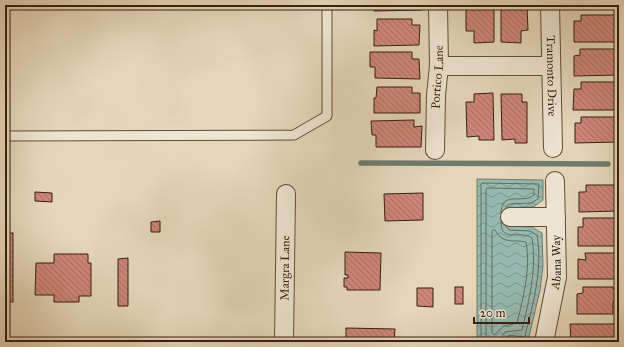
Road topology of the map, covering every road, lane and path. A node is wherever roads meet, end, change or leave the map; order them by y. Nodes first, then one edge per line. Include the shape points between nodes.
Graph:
1 (327, 5) edge
2 (438, 5) edge
3 (550, 5) edge
4 (439, 66) junction
5 (551, 66) junction
6 (5, 136) edge
7 (553, 148) dead end
8 (435, 150) dead end
9 (555, 181) dead end
10 (286, 194) dead end
11 (510, 217) dead end
12 (556, 217) junction
13 (284, 342) edge
14 (544, 342) edge

1 - 6 lane via 328,116 294,135
2 - 4 street, Portico Lane
3 - 5 street, Tramonto Drive
4 - 5 street
4 - 8 street, Portico Lane
5 - 7 street, Tramonto Drive
9 - 12 street, Abana Way
10 - 13 street, Margra Lane
11 - 12 street
12 - 14 street, Abana Way via 557,277

